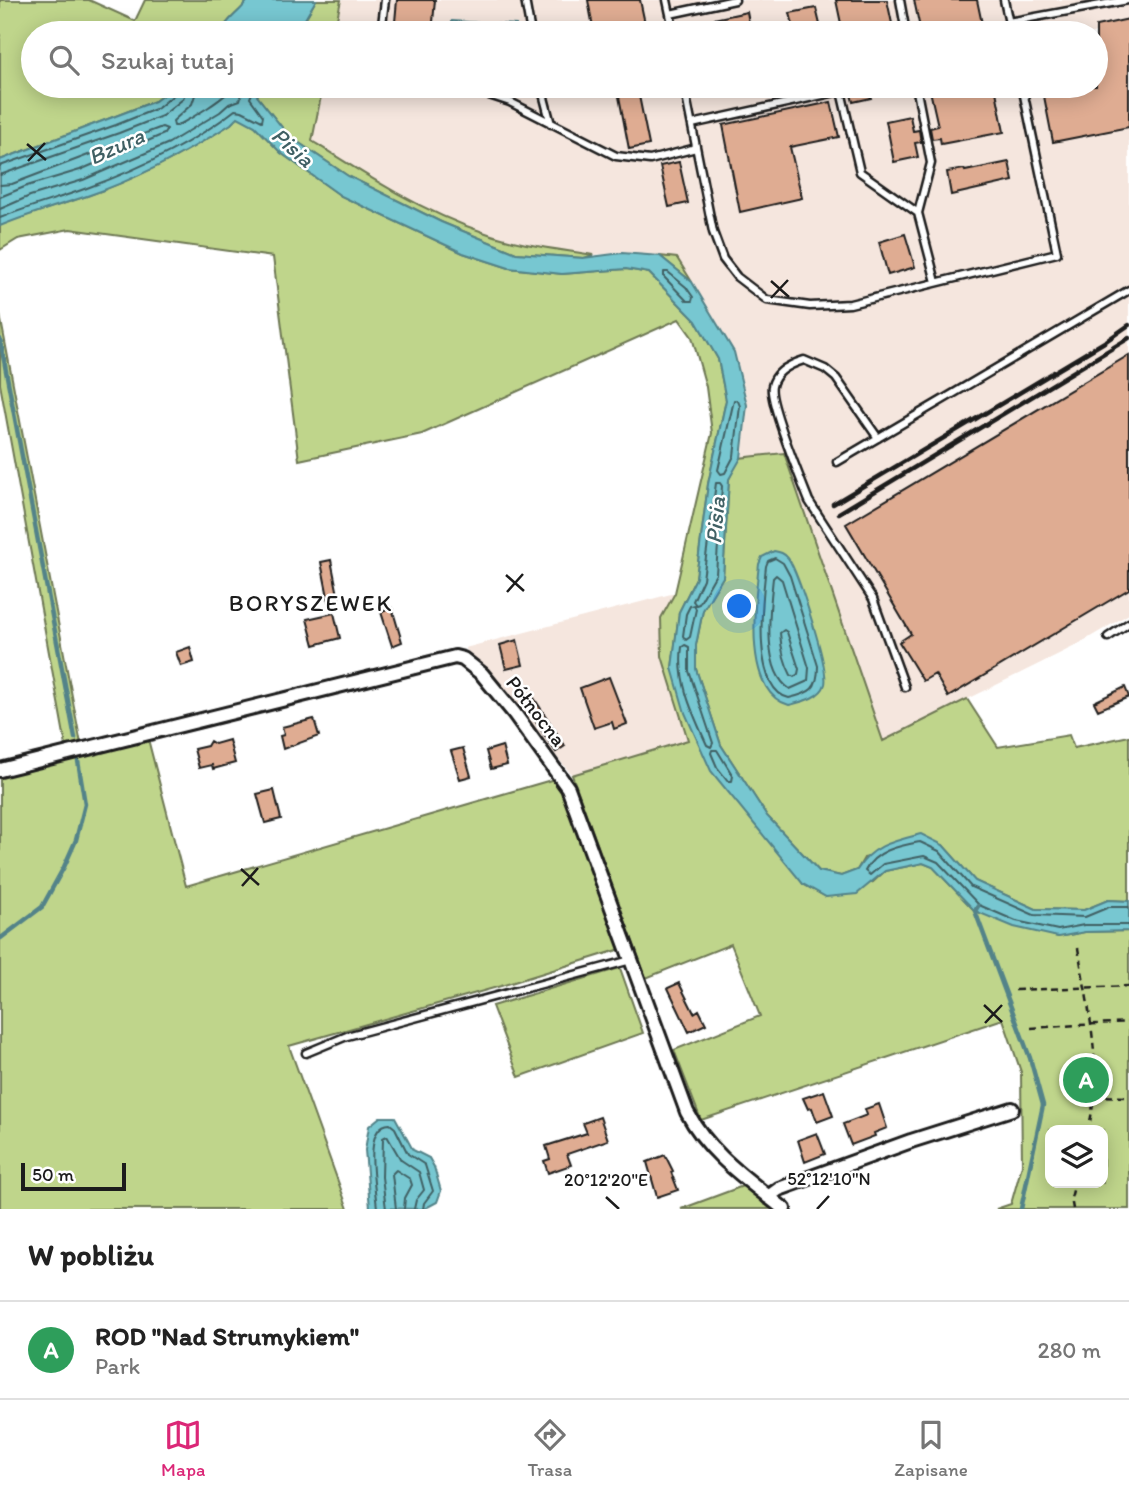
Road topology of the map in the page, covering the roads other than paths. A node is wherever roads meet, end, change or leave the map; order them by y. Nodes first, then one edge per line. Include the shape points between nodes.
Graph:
1 (385, 0) edge
2 (525, 0) edge
3 (667, 0) edge
4 (735, 0) edge
5 (900, 0) edge
6 (1004, 0) edge
7 (1128, 0) edge
8 (670, 14) junction
9 (382, 21) edge
10 (529, 21) edge
11 (671, 21) edge
12 (904, 21) edge
13 (1008, 21) edge
14 (1013, 21) edge
15 (498, 98) edge
16 (544, 98) edge
17 (687, 98) edge
18 (809, 98) edge
19 (843, 98) edge
20 (918, 98) edge
21 (1025, 98) edge
22 (551, 124) junction
23 (692, 124) junction
24 (696, 148) junction
25 (918, 213) junction
26 (936, 282) junction
27 (1129, 290) edge
28 (878, 438) junction
29 (836, 462) dead end
30 (1129, 624) edge
31 (1108, 636) dead end
32 (905, 687) dead end
33 (0, 770) edge
34 (631, 960) junction
35 (306, 1053) dead end
36 (1012, 1109) dead end
37 (768, 1196) junction
38 (784, 1209) edge

1 - 9 lane
2 - 10 lane
3 - 8 lane
4 - 8 lane
5 - 12 lane
6 - 13 lane
7 - 14 lane
8 - 11 lane
15 - 22 lane
16 - 22 lane
17 - 23 lane
18 - 23 lane
19 - 25 lane via 860,172
20 - 25 lane via 930,163
21 - 26 lane via 1057,253
22 - 24 lane via 616,156 650,160
23 - 24 lane
24 - 26 lane via 723,259 737,277 767,300 810,306 850,304
25 - 26 lane
27 - 28 lane
28 - 29 lane
28 - 32 lane via 836,377 825,369 804,360 777,376 771,388 773,397 802,484 873,599
30 - 31 lane
33 - 34 street, Północna via 356,680 455,657 463,659 482,674 514,713 568,788
34 - 35 lane via 347,1036
34 - 37 street, Północna via 699,1135
36 - 37 street
37 - 38 street, Północna

